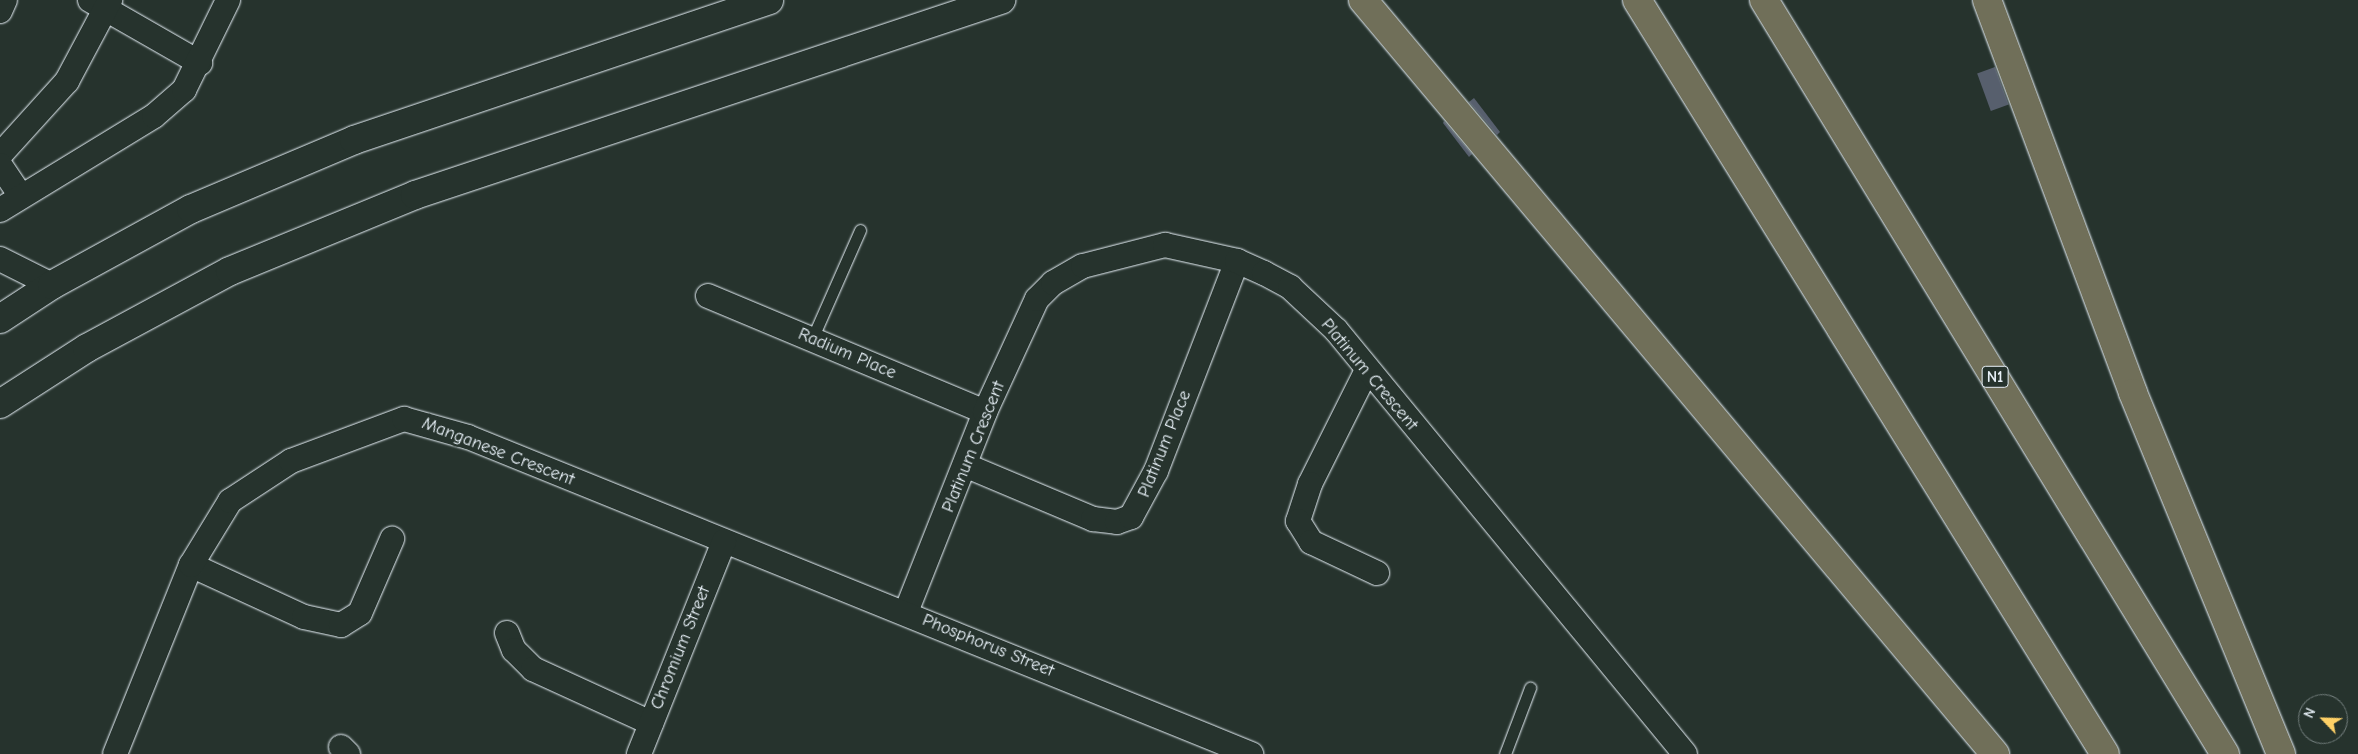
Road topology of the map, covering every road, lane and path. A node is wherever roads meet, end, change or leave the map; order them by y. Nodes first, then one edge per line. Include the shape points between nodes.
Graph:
1 (5, 0) edge
2 (228, 0) edge
3 (769, 0) edge
4 (1002, 0) edge
5 (1637, 0) edge
6 (1764, 0) edge
7 (1987, 0) edge
8 (102, 3) edge
9 (1364, 3) edge
10 (0, 11) edge
11 (200, 63) junction
12 (0, 155) edge
13 (0, 165) edge
14 (21, 196) junction
15 (0, 210) edge
16 (860, 230) dead end
17 (0, 259) edge
18 (1237, 261) junction
19 (52, 285) junction
20 (708, 296) dead end
21 (0, 319) edge
22 (812, 339) junction
23 (1366, 372) junction
24 (0, 404) edge
25 (985, 412) junction
26 (967, 466) junction
27 (392, 539) dead end
28 (724, 541) junction
29 (191, 565) junction
30 (1377, 573) dead end
31 (906, 612) junction
32 (507, 633) dead end
33 (1530, 688) dead end
34 (651, 723) junction
35 (115, 754) edge
36 (639, 754) edge
37 (1251, 754) edge
38 (1507, 754) edge
39 (1685, 754) edge
40 (1996, 754) edge
41 (2105, 754) edge
42 (2226, 754) edge
43 (2281, 754) edge

1 - 10 street
2 - 11 street
3 - 19 main road via 354,140 192,209
4 - 24 main road via 415,195 230,271 87,348
5 - 41 highway
6 - 42 highway, N1
7 - 43 highway via 2133,393
8 - 11 street
8 - 12 street via 54,100
9 - 40 highway
11 - 14 street via 184,90 154,116
13 - 14 street
14 - 15 street
16 - 22 lane
17 - 19 street
18 - 23 street, Platinum Crescent via 1290,287 1336,330
18 - 25 street, Platinum Crescent via 1165,245 1083,266 1053,283 1037,299
18 - 26 street, Platinum Place via 1156,471 1131,517 1117,522 1093,518
19 - 21 main road
20 - 22 street, Radium Place
22 - 25 street, Radium Place
23 - 30 street via 1310,484 1298,521 1311,542
23 - 39 street, Platinum Crescent
25 - 26 street, Platinum Crescent
26 - 31 street, Platinum Crescent
27 - 29 street via 360,613 341,625 304,617
28 - 29 street, Manganese Crescent via 468,437 404,419 291,461 255,482 218,516
28 - 31 street, Phosphorus Street
28 - 34 street, Chromium Street
29 - 35 street, Manganese Crescent
31 - 37 street, Phosphorus Street
32 - 34 street via 514,650 533,669
33 - 38 lane
34 - 36 street, Chromium Street

